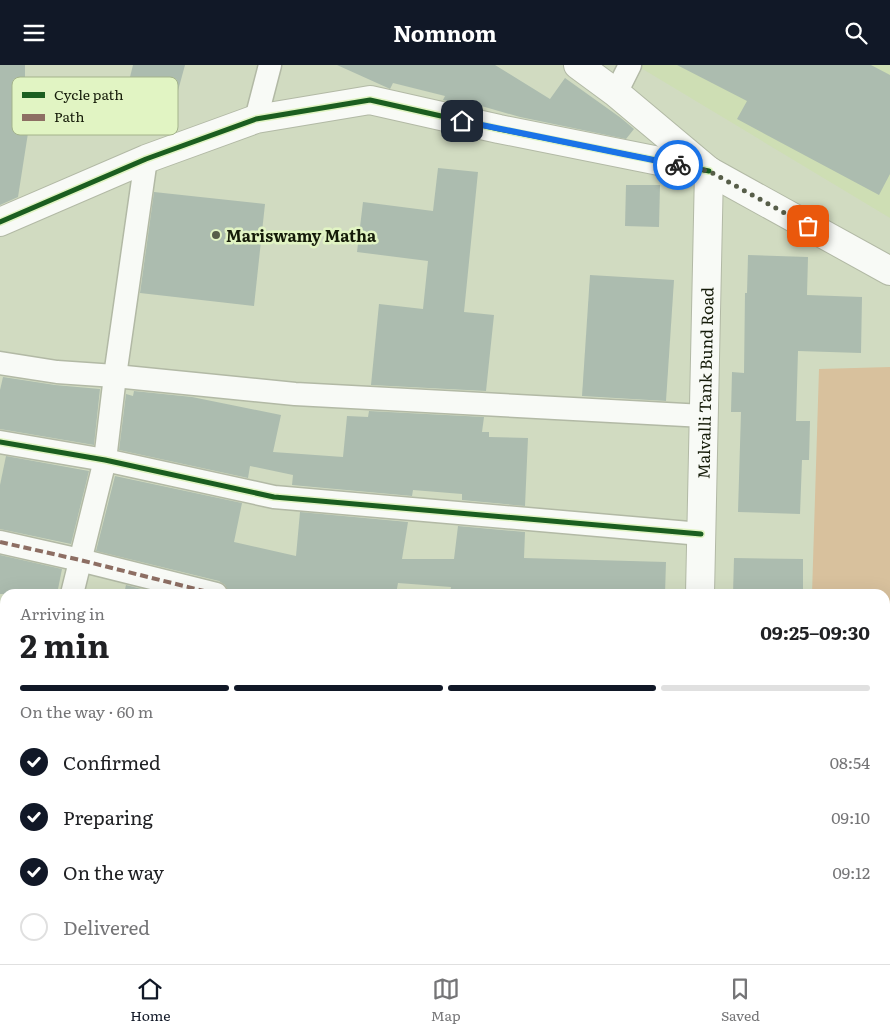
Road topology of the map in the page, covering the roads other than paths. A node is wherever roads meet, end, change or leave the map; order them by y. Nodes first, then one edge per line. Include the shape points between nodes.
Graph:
1 (270, 65) edge
2 (578, 65) edge
3 (630, 65) edge
4 (616, 93) junction
5 (256, 119) junction
6 (146, 159) junction
7 (709, 171) junction
8 (0, 222) edge
9 (890, 271) edge
10 (0, 363) edge
11 (115, 375) junction
12 (704, 417) junction
13 (0, 442) edge
14 (105, 460) junction
15 (702, 533) junction
16 (0, 542) edge
17 (80, 560) junction
18 (73, 589) edge
19 (196, 589) edge
20 (700, 589) edge

1 - 5 street
2 - 4 street
3 - 4 street
4 - 7 street
5 - 6 street
5 - 7 street via 370,101
6 - 8 street
6 - 11 street
7 - 9 street
7 - 12 street, Malvalli Tank Bund Road
10 - 11 street via 58,372
11 - 12 street via 295,394
11 - 14 street
12 - 15 street, Malvalli Tank Bund Road
13 - 14 street
14 - 15 street via 274,497
14 - 17 street
15 - 20 street, Malvalli Tank Bund Road
16 - 17 street
17 - 18 street
17 - 19 street

